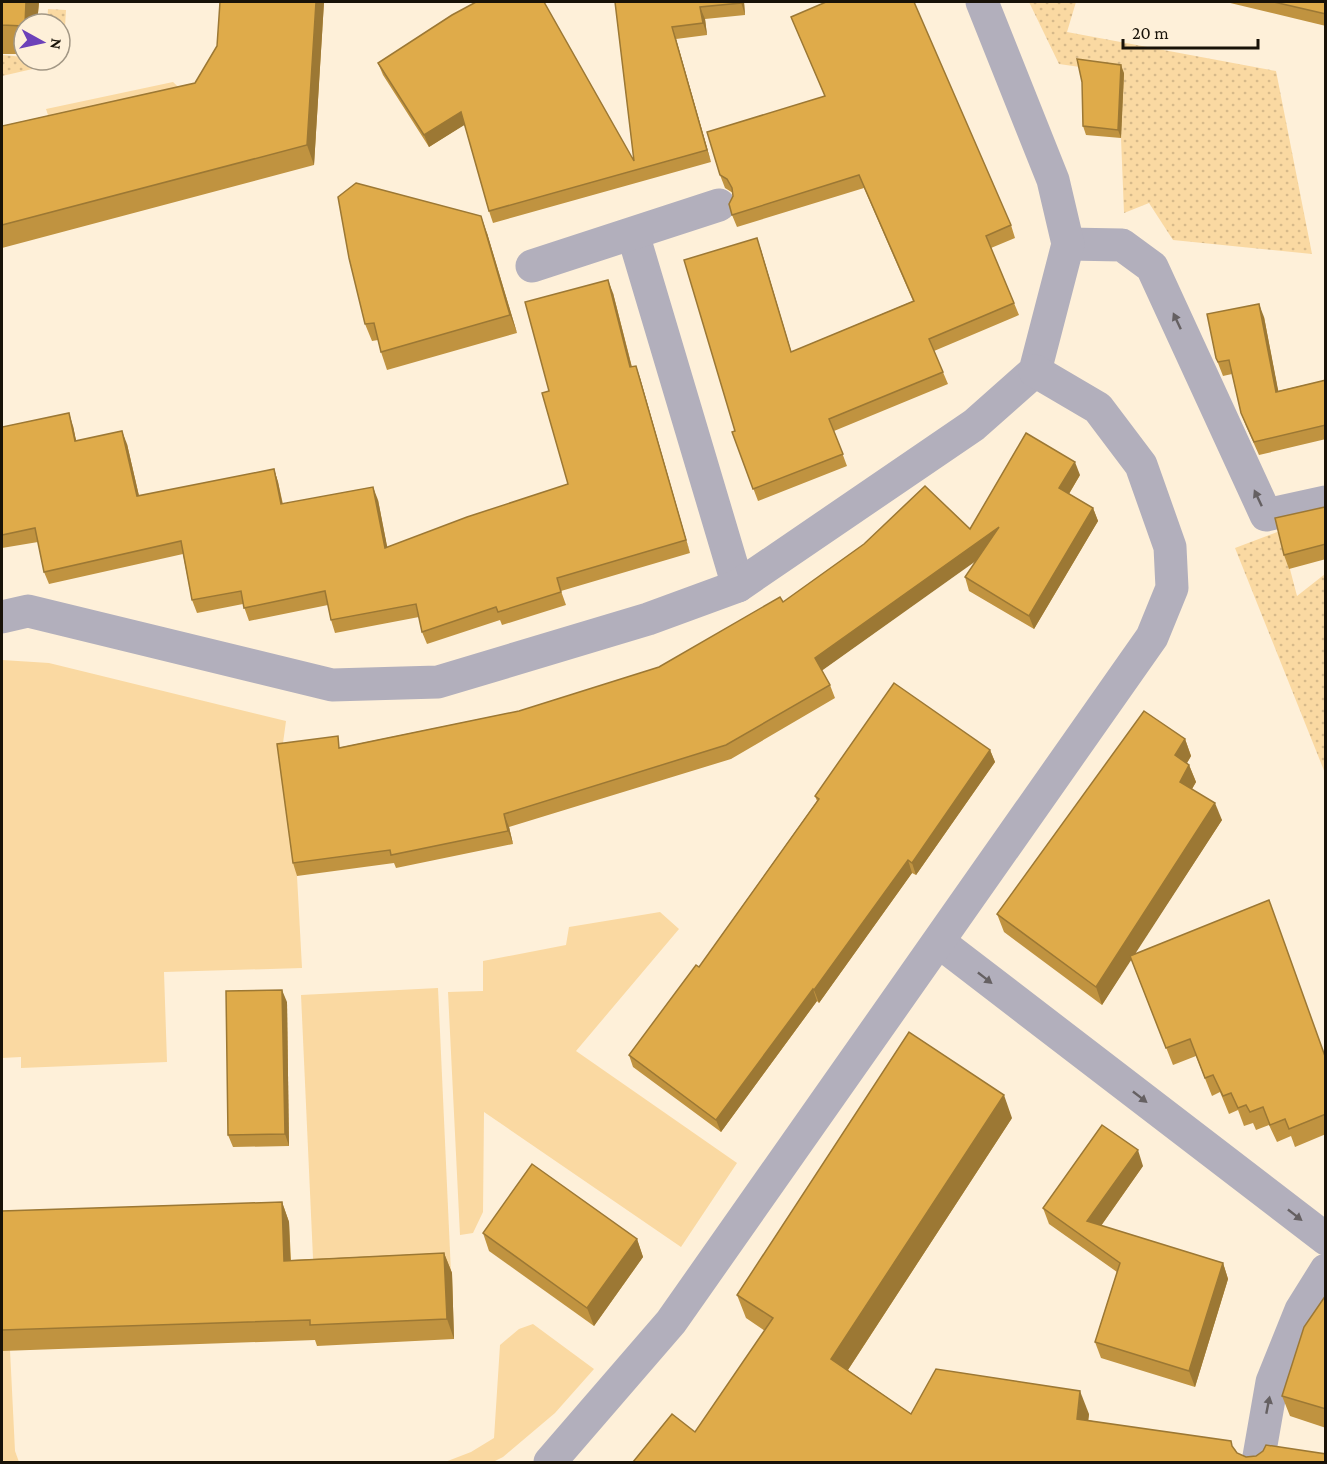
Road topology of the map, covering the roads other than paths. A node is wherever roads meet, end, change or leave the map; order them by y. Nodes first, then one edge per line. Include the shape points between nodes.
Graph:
1 (982, 2) edge
2 (719, 205) dead end
3 (633, 234) junction
4 (1068, 244) junction
5 (532, 266) dead end
6 (1035, 371) junction
7 (1326, 502) edge
8 (738, 586) junction
9 (2, 617) edge
10 (939, 942) junction
11 (1326, 1239) edge
12 (1326, 1270) edge
13 (550, 1462) edge
14 (1258, 1462) edge

1 - 4 street via 1053,180
2 - 3 street
3 - 5 street
3 - 8 street
4 - 6 street
7 -> 4 street via 1266,515 1152,267 1122,244
6 - 8 street via 975,425
6 - 10 street via 1098,408 1141,465 1170,547 1172,588 1152,637
8 - 9 street via 648,619 438,682 332,685 27,611
10 -> 11 street
10 - 13 street via 671,1322
14 -> 12 street via 1272,1382 1301,1310

